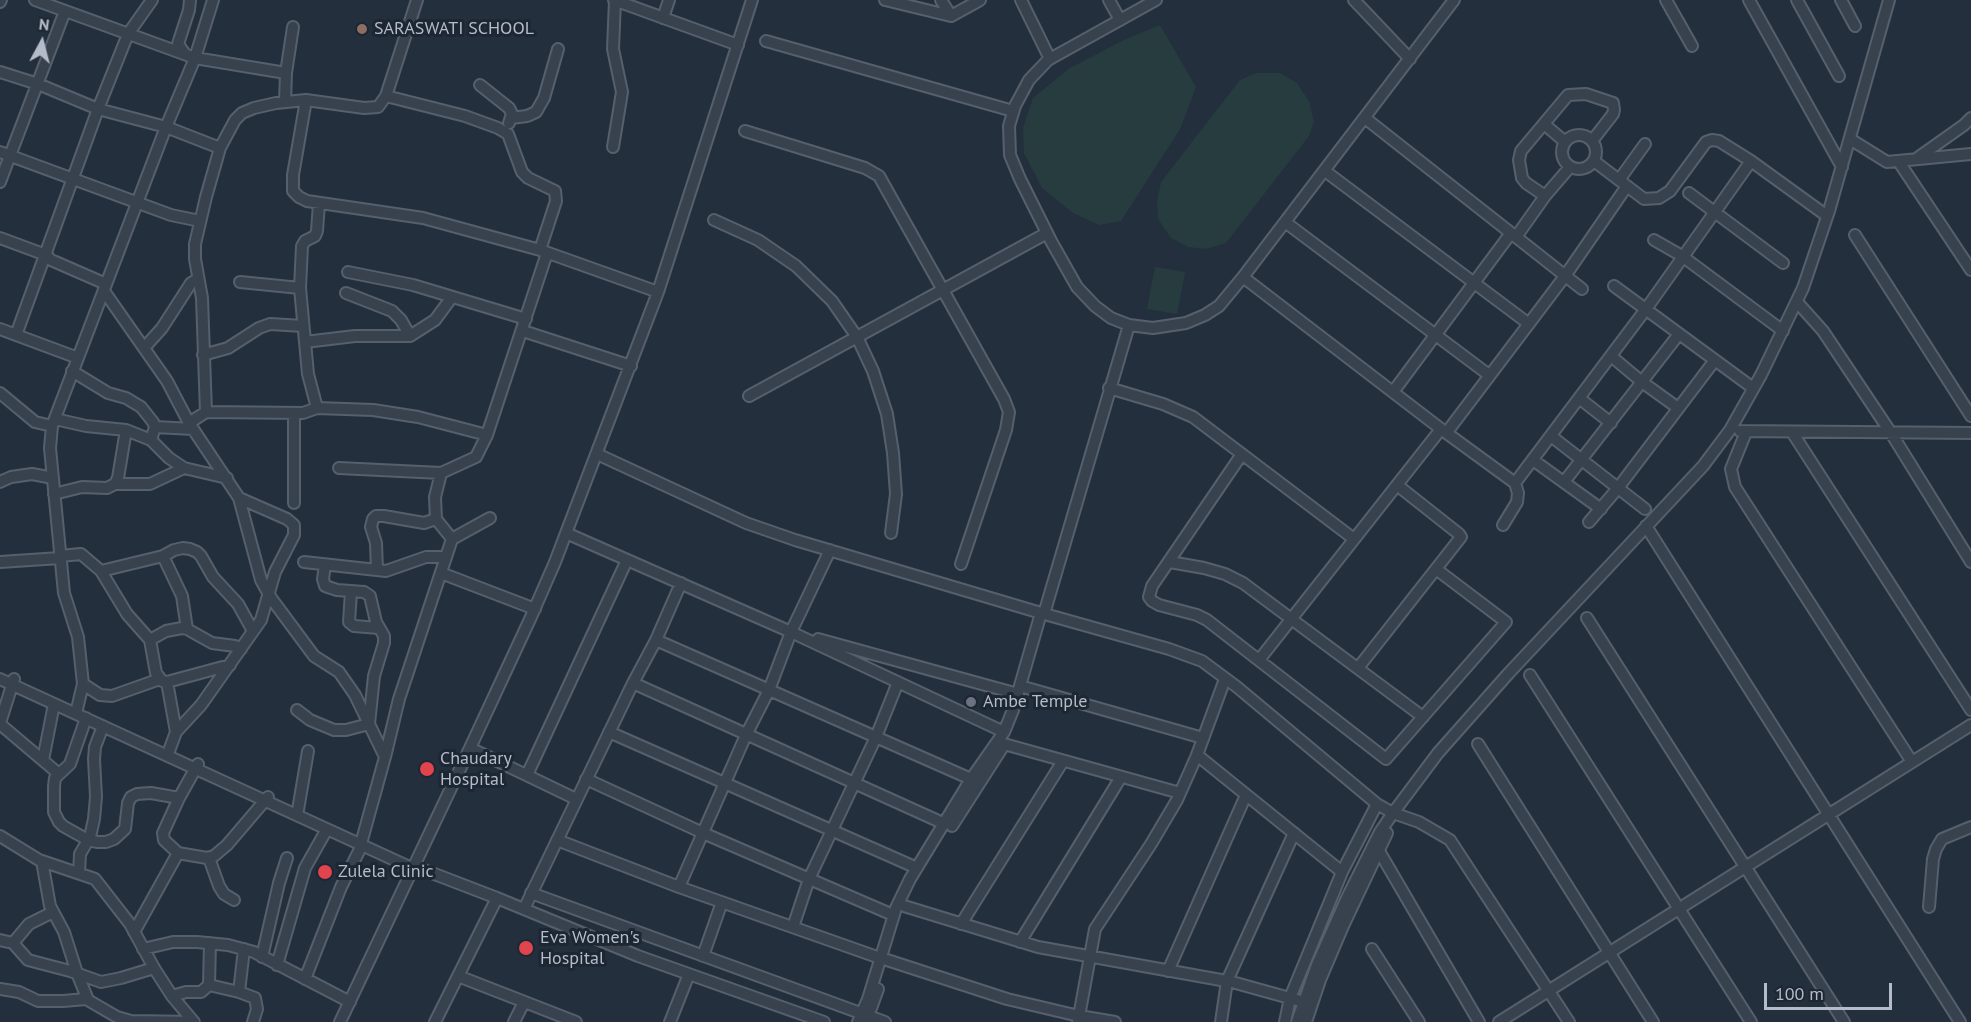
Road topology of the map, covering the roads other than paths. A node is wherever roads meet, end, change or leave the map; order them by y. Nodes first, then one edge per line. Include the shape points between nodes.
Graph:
1 (35, 0) edge
2 (152, 0) edge
3 (190, 0) edge
4 (213, 0) edge
5 (417, 0) edge
6 (614, 0) edge
7 (669, 0) edge
8 (752, 0) edge
9 (885, 0) edge
10 (941, 0) edge
11 (980, 0) edge
12 (1021, 0) edge
13 (1109, 0) edge
14 (1156, 0) edge
15 (1354, 0) edge
16 (1455, 0) edge
17 (1666, 0) edge
18 (1749, 0) edge
19 (1797, 0) edge
20 (1841, 0) edge
21 (1889, 0) edge
22 (65, 11) junction
23 (951, 16) junction
24 (663, 18) junction
25 (1120, 20) junction
26 (1856, 26) dead end
27 (293, 27) dead end
28 (128, 34) junction
29 (766, 41) dead end
30 (738, 45) junction
31 (1692, 46) dead end
32 (558, 49) dead end
33 (190, 56) junction
34 (1050, 59) junction
35 (1410, 59) junction
36 (0, 72) edge
37 (286, 73) junction
38 (1839, 76) dead end
39 (38, 84) junction
40 (480, 85) dead end
41 (386, 96) junction
42 (306, 100) junction
43 (285, 102) junction
44 (98, 109) junction
45 (1013, 111) junction
46 (510, 118) junction
47 (1365, 118) junction
48 (1971, 118) edge
49 (1544, 124) junction
50 (166, 127) junction
51 (745, 131) dead end
52 (505, 133) junction
53 (1850, 139) junction
54 (1564, 141) junction
55 (1592, 141) junction
56 (1645, 144) dead end
57 (613, 147) dead end
58 (220, 148) junction
59 (5, 154) edge
60 (1971, 154) edge
61 (1916, 160) junction
62 (1594, 161) junction
63 (1751, 161) junction
64 (1899, 162) junction
65 (1842, 166) junction
66 (1570, 167) junction
67 (1324, 171) junction
68 (73, 179) junction
69 (0, 182) edge
70 (1623, 183) junction
71 (1689, 193) dead end
72 (1545, 196) junction
73 (137, 202) junction
74 (319, 203) junction
75 (1714, 211) junction
76 (1827, 216) junction
77 (714, 220) dead end
78 (200, 221) junction
79 (1285, 222) junction
80 (1047, 233) junction
81 (1514, 235) junction
82 (1855, 235) dead end
83 (0, 238) edge
84 (1654, 240) dead end
85 (544, 251) junction
86 (45, 255) junction
87 (1682, 256) junction
88 (1783, 263) dead end
89 (1971, 270) edge
90 (348, 272) dead end
91 (1565, 276) junction
92 (1243, 277) junction
93 (198, 279) junction
94 (240, 282) dead end
95 (1474, 283) junction
96 (1614, 286) dead end
97 (105, 287) junction
98 (300, 288) junction
99 (1582, 289) dead end
100 (944, 290) junction
101 (345, 292) dead end
102 (658, 292) junction
103 (452, 297) junction
104 (1797, 302) junction
105 (1646, 309) junction
106 (526, 319) junction
107 (1529, 324) junction
108 (1129, 325) junction
109 (303, 326) junction
110 (0, 329) edge
111 (523, 331) junction
112 (1783, 331) junction
113 (1679, 334) junction
114 (16, 335) junction
115 (1435, 335) junction
116 (410, 336) junction
117 (857, 337) junction
118 (305, 342) junction
119 (144, 348) junction
120 (203, 354) junction
121 (1611, 356) junction
122 (78, 358) junction
123 (1715, 360) junction
124 (631, 366) junction
125 (72, 371) junction
126 (1489, 375) junction
127 (1642, 382) junction
128 (1109, 388) junction
129 (1753, 388) junction
130 (1393, 392) junction
131 (0, 393) edge
132 (749, 396) dead end
133 (1579, 398) junction
134 (317, 408) junction
135 (1678, 408) junction
136 (206, 412) junction
137 (294, 412) junction
138 (1971, 416) edge
139 (54, 422) junction
140 (1611, 423) junction
141 (191, 426) junction
142 (154, 427) junction
143 (126, 430) junction
144 (1444, 430) junction
145 (1730, 430) junction
146 (1746, 432) junction
147 (1792, 432) junction
148 (1891, 432) junction
149 (1971, 433) edge
150 (488, 435) junction
151 (1551, 436) junction
152 (151, 440) junction
153 (597, 454) junction
154 (1242, 454) junction
155 (1533, 460) junction
156 (1582, 460) junction
157 (183, 468) junction
158 (339, 468) dead end
159 (441, 473) junction
160 (53, 478) junction
161 (227, 478) junction
162 (0, 482) edge
163 (1564, 482) junction
164 (1515, 483) junction
165 (115, 484) junction
166 (1397, 485) junction
167 (1618, 489) junction
168 (54, 494) junction
169 (239, 498) junction
170 (294, 503) dead end
171 (1601, 509) junction
172 (1645, 509) dead end
173 (490, 518) dead end
174 (436, 519) junction
175 (1589, 522) dead end
176 (1503, 525) dead end
177 (1646, 526) junction
178 (566, 533) junction
179 (891, 533) dead end
180 (452, 539) junction
181 (1354, 539) junction
182 (830, 550) junction
183 (163, 556) junction
184 (60, 557) junction
185 (446, 557) junction
186 (627, 560) junction
187 (0, 562) edge
188 (304, 562) dead end
189 (1170, 562) junction
190 (1971, 562) edge
191 (962, 564) dead end
192 (325, 565) junction
193 (1436, 569) junction
194 (377, 570) junction
195 (101, 571) junction
196 (441, 573) junction
197 (681, 583) junction
198 (351, 592) junction
199 (268, 593) junction
200 (535, 609) junction
201 (1044, 614) junction
202 (1292, 618) junction
203 (1587, 618) dead end
204 (379, 628) junction
205 (187, 629) junction
206 (253, 632) junction
207 (791, 632) junction
208 (150, 640) junction
209 (656, 640) junction
210 (241, 649) junction
211 (1259, 660) junction
212 (230, 665) junction
213 (1358, 668) junction
214 (0, 673) edge
215 (1530, 675) dead end
216 (1225, 678) junction
217 (0, 679) edge
218 (163, 681) junction
219 (13, 682) junction
220 (898, 682) junction
221 (633, 683) junction
222 (84, 684) junction
223 (769, 690) junction
224 (1022, 691) junction
225 (54, 704) junction
226 (77, 709) junction
227 (297, 710) dead end
228 (1971, 710) edge
229 (1423, 717) junction
230 (86, 718) junction
231 (0, 723) edge
232 (369, 724) junction
233 (1971, 725) edge
234 (103, 726) junction
235 (176, 732) junction
236 (609, 732) junction
237 (1004, 732) junction
238 (746, 735) junction
239 (876, 737) junction
240 (1203, 738) junction
241 (1004, 744) junction
242 (1478, 744) dead end
243 (470, 748) junction
244 (169, 751) junction
245 (308, 751) dead end
246 (1197, 755) junction
247 (386, 757) junction
248 (43, 760) junction
249 (1063, 761) junction
250 (1912, 762) junction
251 (196, 766) junction
252 (59, 774) junction
253 (526, 775) junction
254 (1121, 777) junction
255 (586, 779) junction
256 (971, 779) junction
257 (725, 783) junction
258 (854, 783) junction
259 (1180, 793) junction
260 (1246, 795) junction
261 (179, 798) junction
262 (266, 799) junction
263 (576, 799) junction
264 (1377, 804) junction
265 (298, 810) junction
266 (1392, 813) junction
267 (1828, 815) junction
268 (945, 824) junction
269 (1971, 828) edge
270 (327, 829) junction
271 (833, 831) junction
272 (703, 833) junction
273 (1294, 833) junction
274 (0, 836) edge
275 (88, 840) junction
276 (557, 840) junction
277 (362, 842) junction
278 (1378, 851) junction
279 (178, 853) junction
280 (209, 858) junction
281 (287, 858) dead end
282 (42, 861) junction
283 (1746, 867) junction
284 (418, 868) junction
285 (917, 868) junction
286 (1342, 872) junction
287 (79, 873) junction
288 (809, 879) junction
289 (679, 887) junction
290 (531, 893) junction
291 (497, 898) junction
292 (234, 900) dead end
293 (722, 902) junction
294 (904, 906) junction
295 (1929, 907) dead end
296 (524, 909) junction
297 (1679, 910) junction
298 (53, 912) junction
299 (893, 915) junction
300 (961, 924) junction
301 (793, 927) junction
302 (134, 932) junction
303 (0, 940) edge
304 (1020, 942) junction
305 (13, 943) junction
306 (210, 943) junction
307 (143, 949) junction
308 (244, 949) junction
309 (1372, 949) dead end
310 (1609, 953) junction
311 (262, 957) junction
312 (703, 957) junction
313 (1089, 957) junction
314 (884, 959) junction
315 (277, 964) junction
316 (154, 968) junction
317 (1168, 971) junction
318 (77, 974) junction
319 (689, 974) junction
320 (458, 976) junction
321 (305, 979) junction
322 (1227, 981) junction
323 (209, 986) junction
324 (0, 988) edge
325 (1549, 991) junction
326 (239, 992) junction
327 (172, 996) junction
328 (1290, 998) junction
329 (88, 1000) junction
330 (350, 1002) junction
331 (524, 1002) junction
332 (1304, 1002) junction
333 (864, 1019) edge
334 (1078, 1019) edge
335 (116, 1020) edge
336 (193, 1022) edge
337 (253, 1022) edge
338 (340, 1022) edge
339 (435, 1022) edge
340 (514, 1022) edge
341 (576, 1022) edge
342 (670, 1022) edge
343 (824, 1022) edge
344 (885, 1022) edge
345 (1115, 1022) edge
346 (1221, 1022) edge
347 (1285, 1022) edge
348 (1297, 1022) edge
349 (1306, 1022) edge
350 (1419, 1022) edge
351 (1479, 1022) edge
352 (1499, 1022) edge
353 (1569, 1022) edge
354 (1653, 1022) edge
355 (1751, 1022) edge
356 (1844, 1022) edge
357 (1960, 1022) edge

1 - 22 street
2 - 28 street
3 - 33 street via 178,44
4 - 33 street
5 - 41 street
6 - 24 street
6 - 57 street via 613,49 622,92
7 - 24 street
8 - 30 street
9 - 23 street
10 - 23 street
11 - 23 street
12 - 34 street
13 - 25 street
14 - 25 street
15 - 35 street
16 - 35 street
17 - 31 street
18 - 65 street
19 - 38 street
20 - 26 street
21 - 53 street
22 - 28 street
22 - 39 street
24 - 30 street
25 - 34 street
27 - 37 street
28 - 33 street
28 - 44 street
29 - 45 street
30 - 102 street
32 - 46 street via 536,112
33 - 37 street
33 - 50 street
34 - 45 street via 1029,80
35 - 47 street
36 - 39 street
37 - 43 street
39 - 44 street
39 - 59 street
40 - 46 street via 509,108
41 - 42 street via 378,107 364,108
41 - 52 street via 465,116
42 - 43 street
42 - 74 street via 293,191 307,201
43 - 58 street via 242,113
44 - 50 street
44 - 68 street
45 - 80 street via 1010,155
46 - 52 street
47 - 67 street
47 - 81 street
48 - 61 street
49 - 54 street
49 - 55 street via 1568,95 1586,94 1613,103 1613,114
49 - 72 street via 1519,160 1522,178
50 - 58 street
50 - 73 street
51 - 100 street via 865,168 879,176
52 - 85 street via 522,172 555,191
53 - 64 street via 1882,160
53 - 65 street
54 - 55 street via 1580,134
54 - 66 street via 1561,150
55 - 62 street
56 - 70 street
58 - 78 street
59 - 68 street
59 - 69 street
60 - 61 street
61 - 64 street
62 - 66 street via 1577,169
62 - 70 street
63 - 70 street via 1719,141 1709,140 1670,191 1659,198 1644,199
63 - 75 street
63 - 76 street
64 - 89 street
65 - 76 street
66 - 72 street
67 - 79 street
67 - 95 street
68 - 73 street
68 - 86 street
70 - 91 street
71 - 75 street
72 - 81 street
73 - 78 street
73 - 97 street
74 - 85 street via 423,218
74 - 98 street via 317,231 302,246
75 - 87 street
75 - 88 street
76 - 104 street
77 - 117 street via 758,240 796,266 832,301
78 - 93 street via 195,244
79 - 92 street
79 - 115 street
80 - 100 street
80 - 108 street via 1077,287 1111,318
81 - 91 street
81 - 95 street
82 - 138 street
83 - 86 street
84 - 87 street
85 - 102 street
85 - 106 street
86 - 97 street
86 - 114 street
87 - 105 street
87 - 112 street
90 - 103 street
91 - 99 street
91 - 107 street
92 - 108 street via 1220,306 1186,323 1153,328
92 - 130 street
93 - 119 street via 191,283
93 - 120 street
94 - 98 street
95 - 107 street
95 - 115 street
96 - 105 street
97 - 119 street
97 - 122 street
98 - 109 street
100 - 117 street
100 - 191 street via 1009,412
101 - 116 street via 392,311
102 - 124 street
103 - 106 street
103 - 116 street via 435,321
104 - 112 street
104 - 148 street via 1823,330
105 - 113 street
105 - 121 street
106 - 111 street
107 - 126 street
108 - 128 street
109 - 118 street
109 - 120 street via 270,324 228,348
110 - 114 street
111 - 124 street
111 - 150 street
112 - 129 street
113 - 123 street
113 - 127 street
114 - 122 street
115 - 126 street
115 - 130 street
116 - 118 street via 355,336
117 - 132 street
117 - 179 street via 887,414 896,494
118 - 134 street
119 - 141 street
120 - 136 street
121 - 127 street
121 - 133 street
122 - 125 street
123 - 129 street
123 - 135 street
124 - 153 street
125 - 139 street
125 - 142 street via 108,393 134,402
126 - 144 street
127 - 135 street
127 - 140 street
128 - 154 street via 1193,417
128 - 201 street
129 - 145 street
130 - 144 street
131 - 139 street via 34,422
133 - 140 street
133 - 151 street
134 - 137 street
134 - 150 street via 418,417
135 - 167 street
136 - 137 street
136 - 141 street
137 - 170 street
139 - 143 street
139 - 160 street via 50,448
140 - 156 street
141 - 142 street
141 - 161 street
142 - 152 street
143 - 152 street
143 - 165 street
144 - 164 street
144 - 166 street
145 - 146 street
145 - 177 street via 1703,466
146 - 147 street
146 - 250 street via 1731,469 1735,486
147 - 148 street
147 - 228 street
148 - 149 street
148 - 190 street
150 - 159 street via 476,457
151 - 155 street
151 - 156 street
152 - 157 street
153 - 178 street
153 - 182 street via 746,523
154 - 181 street
154 - 189 street
155 - 163 street
155 - 164 street
156 - 163 street
156 - 167 street
157 - 161 street
157 - 165 street via 150,484
158 - 159 street
159 - 174 street via 435,497
160 - 162 street via 32,474
160 - 168 street
161 - 169 street
163 - 171 street
164 - 176 street via 1517,502
165 - 168 street
166 - 181 street
166 - 193 street via 1461,536
167 - 171 street
167 - 172 street
168 - 184 street
169 - 199 street
169 - 199 street via 294,525 294,535
171 - 175 street
173 - 180 street
174 - 180 street
174 - 194 street via 424,523 376,516 371,527
177 - 266 street via 1438,753
177 - 267 street
178 - 186 street
178 - 200 street
180 - 185 street
181 - 202 street
182 - 201 street
182 - 207 street
183 - 195 street
183 - 205 street via 182,597
183 - 206 street via 183,548 197,552 221,588 238,604
184 - 187 street
184 - 195 street via 81,554
184 - 222 street
185 - 194 street via 426,557 386,571
185 - 196 street
186 - 197 street
186 - 253 street
188 - 192 street
189 - 202 street via 1225,574
189 - 211 street via 1149,592 1152,601 1207,620
192 - 194 street
192 - 198 street via 326,586
193 - 213 street
193 - 229 street via 1506,622
195 - 208 street via 127,614
196 - 200 street
196 - 247 street via 399,699
197 - 207 street
197 - 209 street
198 - 204 street via 370,596
198 - 204 street via 349,622
199 - 206 street via 261,620
199 - 232 street via 315,656 339,672
200 - 243 street
201 - 216 street via 1180,652 1202,661
201 - 224 street
202 - 211 street
202 - 213 street
203 - 283 street
204 - 232 street via 384,639 374,676
205 - 208 street via 166,631
205 - 210 street via 212,643
206 - 210 street
207 - 220 street
207 - 223 street
207 - 224 street
208 - 218 street via 154,664
209 - 221 street
209 - 223 street
210 - 212 street
211 - 229 street via 1386,759
212 - 218 street
212 - 235 street
213 - 229 street
214 - 219 street
215 - 297 street
216 - 240 street
216 - 264 street
217 - 219 street
218 - 222 street via 112,696 100,695
218 - 235 street
219 - 225 street
219 - 226 street
219 - 231 street
220 - 237 street
220 - 239 street
221 - 236 street
221 - 238 street
222 - 226 street
223 - 238 street
223 - 239 street
224 - 237 street
224 - 240 street
224 - 241 street via 1020,712
225 - 230 street
225 - 248 street
226 - 244 street
227 - 232 street via 334,730
230 - 234 street
230 - 252 street via 70,764
231 - 248 street
232 - 247 street
233 - 250 street
234 - 251 street
234 - 275 street via 95,747 96,797
235 - 244 street
236 - 255 street
236 - 257 street
237 - 256 street
238 - 257 street
238 - 258 street
239 - 256 street
239 - 258 street
240 - 246 street
241 - 249 street
241 - 294 street
242 - 310 street
243 - 253 street
243 - 284 street
244 - 251 street
245 - 265 street
246 - 259 street
246 - 260 street
247 - 277 street
248 - 252 street
249 - 254 street
249 - 300 street
250 - 267 street
251 - 261 street
251 - 262 street
252 - 275 street via 54,786 55,817
253 - 263 street
254 - 259 street
254 - 304 street
255 - 263 street
255 - 272 street
256 - 268 street
257 - 271 street
257 - 272 street
258 - 268 street
258 - 271 street
259 - 313 street via 1095,929
260 - 273 street
260 - 317 street
261 - 275 street via 137,794 128,803 120,834 106,842
261 - 279 street via 162,833
262 - 265 street
262 - 270 street
262 - 280 street via 227,845
263 - 276 street
264 - 266 street
264 - 286 street
265 - 277 street
266 - 278 street
266 - 325 street via 1419,822 1450,840
266 - 332 street via 1346,900
267 - 283 street
267 - 357 street
268 - 285 street
269 - 295 street via 1942,839 1936,849
270 - 277 street
270 - 315 street via 302,876
271 - 285 street
271 - 288 street
272 - 288 street
272 - 289 street
273 - 286 street
273 - 322 street
274 - 282 street
275 - 287 street via 80,854
276 - 289 street
276 - 290 street
277 - 284 street
277 - 321 street via 340,887
278 - 349 street via 1325,969
278 - 351 street
279 - 280 street
279 - 302 street
280 - 292 street via 219,886
281 - 311 street
282 - 287 street
282 - 298 street
283 - 297 street
283 - 356 street
284 - 291 street
284 - 330 street
285 - 299 street
286 - 328 street
287 - 302 street via 94,879
288 - 299 street
288 - 301 street
289 - 293 street
290 - 296 street
290 - 312 street
291 - 296 street
291 - 320 street
293 - 301 street
293 - 312 street
294 - 300 street
294 - 314 street
296 - 319 street
297 - 310 street
297 - 355 street
298 - 305 street via 29,924
298 - 318 street via 64,932
299 - 314 street
300 - 304 street
301 - 314 street
302 - 307 street
303 - 305 street
304 - 313 street
305 - 318 street via 28,960
306 - 307 street via 173,942
306 - 308 street
306 - 323 street
307 - 316 street
308 - 311 street
308 - 326 street
309 - 350 street
310 - 325 street
310 - 354 street
311 - 315 street
312 - 333 street
313 - 317 street
313 - 334 street
314 - 333 street
314 - 334 street
315 - 321 street
316 - 318 street via 100,982
316 - 327 street
317 - 322 street
318 - 329 street
319 - 342 street
319 - 343 street
320 - 331 street
320 - 339 street
321 - 330 street
322 - 328 street
322 - 346 street
323 - 326 street
323 - 327 street via 201,992
324 - 329 street via 38,1001
325 - 352 street
325 - 353 street
326 - 337 street via 258,1003
327 - 336 street
328 - 332 street
328 - 347 street
329 - 335 street
330 - 338 street
331 - 340 street
331 - 341 street
332 - 348 street
333 - 344 street
334 - 345 street
335 - 336 street

